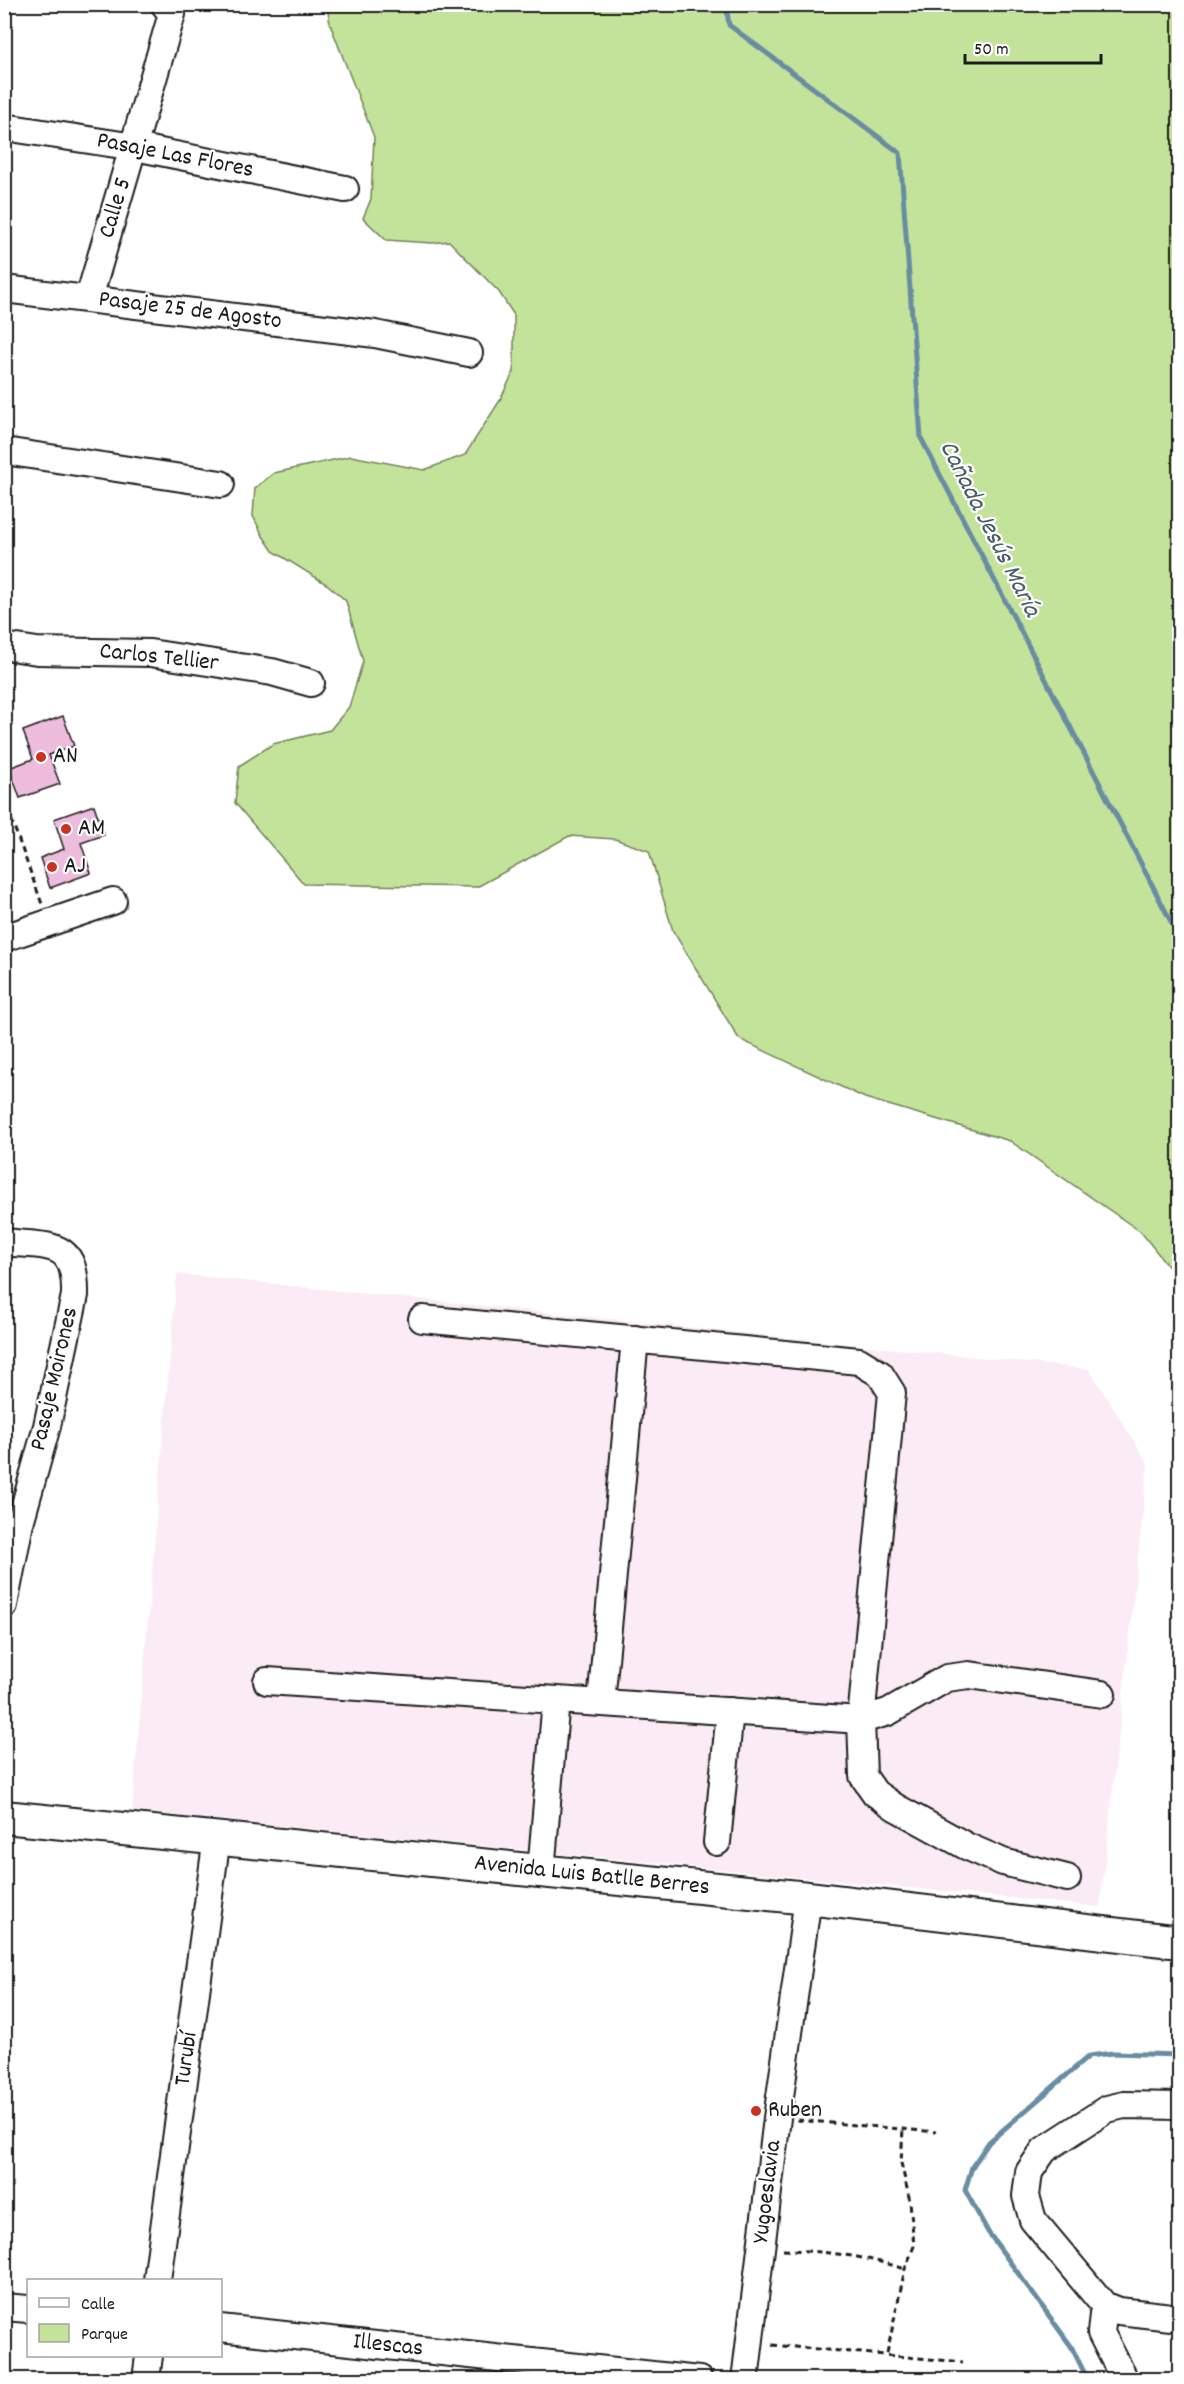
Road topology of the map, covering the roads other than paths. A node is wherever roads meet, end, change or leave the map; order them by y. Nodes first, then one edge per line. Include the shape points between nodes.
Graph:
1 (168, 9) edge
2 (4, 128) edge
3 (135, 147) junction
4 (345, 189) dead end
5 (4, 289) edge
6 (89, 298) junction
7 (469, 353) dead end
8 (4, 451) edge
9 (221, 484) dead end
10 (4, 646) edge
11 (311, 682) dead end
12 (113, 901) dead end
13 (4, 938) edge
14 (4, 1242) edge
15 (422, 1319) dead end
16 (635, 1339) junction
17 (4, 1605) edge
18 (267, 1681) dead end
19 (1102, 1694) dead end
20 (556, 1700) junction
21 (601, 1703) junction
22 (730, 1711) junction
23 (861, 1720) junction
24 (4, 1817) edge
25 (216, 1837) junction
26 (717, 1842) dead end
27 (541, 1871) junction
28 (1067, 1878) dead end
29 (808, 1898) junction
30 (1179, 1942) edge
31 (1179, 2106) edge
32 (157, 2279) edge
33 (1104, 2305) junction
34 (4, 2307) edge
35 (27, 2309) edge
36 (1179, 2318) edge
37 (222, 2328) edge
38 (149, 2357) edge
39 (146, 2379) edge
40 (699, 2379) edge
41 (745, 2379) edge
42 (1125, 2379) edge

1 - 3 street, Calle 5
2 - 3 street, Pasaje Las Flores
3 - 4 street, Pasaje Las Flores
3 - 6 street, Calle 5
5 - 6 street, Pasaje 25 de Agosto
6 - 7 street, Pasaje 25 de Agosto via 375,334
8 - 9 street
10 - 11 street, Carlos Tellier via 37,651 150,653
12 - 13 street
14 - 17 street, Pasaje Moirones via 60,1249 70,1259 75,1276 75,1295 47,1426 20,1523
15 - 16 street
16 - 21 street
16 - 23 street via 859,1360 880,1374 892,1393
18 - 20 street
19 - 23 street via 969,1676 947,1678 888,1712
20 - 21 street
20 - 27 street
21 - 22 street
22 - 23 street
22 - 26 street
23 - 28 street via 863,1776 875,1792 895,1807 1003,1863
24 - 25 main road, Avenida Luis Batlle Berres
25 - 27 main road, Avenida Luis Batlle Berres
25 - 32 street, Turubí
27 - 29 main road, Avenida Luis Batlle Berres
29 - 30 main road, Avenida Luis Batlle Berres
29 - 41 street, Yugoeslavia
31 - 33 street via 1124,2105 1107,2109 1044,2150 1029,2172 1026,2196 1033,2220
33 - 36 street via 1119,2311
33 - 42 street via 1101,2333
34 - 35 street
37 - 40 street, Illescas
38 - 39 street

